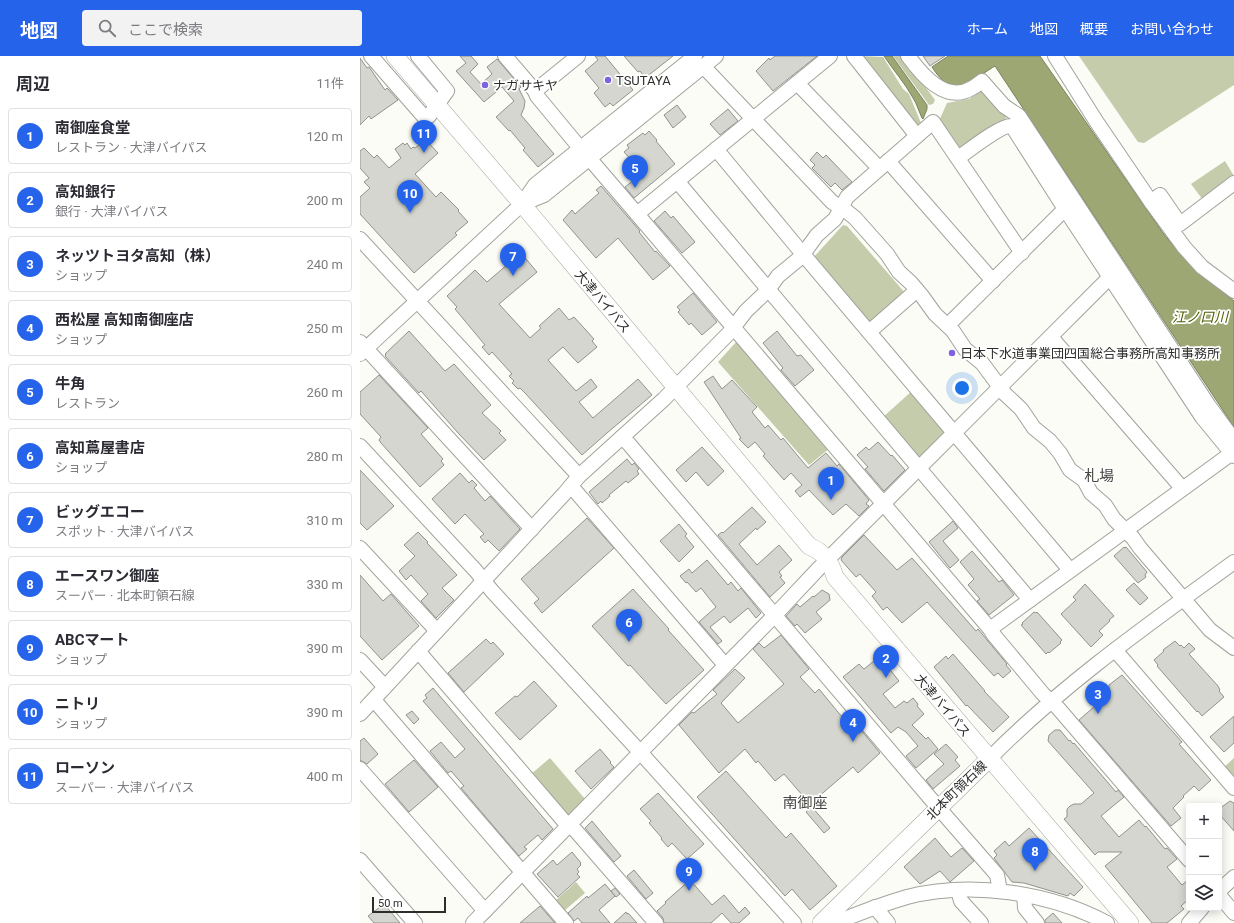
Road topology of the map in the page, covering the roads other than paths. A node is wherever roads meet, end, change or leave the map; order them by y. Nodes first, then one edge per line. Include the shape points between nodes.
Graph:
1 (370, 56) edge
2 (395, 56) edge
3 (418, 56) edge
4 (505, 56) edge
5 (578, 56) edge
6 (716, 56) edge
7 (830, 56) edge
8 (854, 56) edge
9 (908, 56) edge
10 (1055, 56) edge
11 (691, 63) edge
12 (797, 82) junction
13 (534, 91) junction
14 (437, 106) junction
15 (752, 118) junction
16 (917, 136) junction
17 (716, 149) junction
18 (585, 153) junction
19 (958, 158) junction
20 (884, 164) junction
21 (677, 181) junction
22 (1234, 183) edge
23 (1151, 202) junction
24 (522, 204) junction
25 (841, 208) junction
26 (1065, 209) junction
27 (637, 214) junction
28 (360, 240) edge
29 (1022, 253) junction
30 (803, 254) junction
31 (1110, 277) junction
32 (993, 281) junction
33 (768, 290) junction
34 (917, 290) junction
35 (1234, 291) edge
36 (417, 301) junction
37 (948, 326) junction
38 (733, 327) junction
39 (869, 332) junction
40 (1051, 337) junction
41 (362, 348) edge
42 (676, 388) junction
43 (1000, 388) junction
44 (954, 433) junction
45 (622, 437) junction
46 (360, 446) edge
47 (1233, 450) edge
48 (919, 468) junction
49 (575, 481) junction
50 (1182, 488) junction
51 (883, 504) junction
52 (532, 529) junction
53 (1126, 531) junction
54 (360, 548) edge
55 (1234, 562) edge
56 (824, 564) junction
57 (1070, 570) junction
58 (484, 581) junction
59 (1183, 599) junction
60 (1030, 600) junction
61 (774, 616) junction
62 (990, 629) junction
63 (437, 631) junction
64 (1234, 648) edge
65 (1115, 650) junction
66 (418, 651) junction
67 (360, 660) edge
68 (726, 665) junction
69 (385, 687) junction
70 (374, 700) junction
71 (1050, 701) junction
72 (360, 714) edge
73 (640, 752) junction
74 (989, 759) junction
75 (360, 769) edge
76 (1234, 788) edge
77 (939, 808) junction
78 (569, 825) junction
79 (1186, 857) edge
80 (360, 860) edge
81 (523, 872) junction
82 (1234, 878) edge
83 (1222, 889) edge
84 (958, 890) junction
85 (1000, 891) junction
86 (1024, 895) junction
87 (1222, 899) edge
88 (875, 907) junction
89 (485, 911) junction
90 (1199, 911) edge
91 (1234, 913) edge
92 (415, 923) edge
93 (473, 923) edge
94 (566, 923) edge
95 (656, 923) edge
96 (794, 923) edge
97 (821, 923) edge
98 (836, 923) edge
99 (888, 923) edge
100 (980, 923) edge
101 (1037, 923) edge
102 (1106, 923) edge
103 (1130, 923) edge
104 (1189, 923) edge

1 - 14 street via 425,118
2 - 14 main road, 大津バイパス
3 - 14 street via 447,91
4 - 13 street
5 - 13 street
6 - 11 street
7 - 12 street
8 - 16 street
9 - 47 street via 931,82 949,92 963,92 982,81 1004,106 1019,116 1209,406
10 - 23 street
11 - 15 street
11 - 18 street
12 - 15 street
12 - 20 street
13 - 18 street
14 - 24 main road, 大津バイパス
15 - 17 street
15 - 25 street via 832,202
16 - 19 street via 933,122
16 - 20 street
17 - 21 street
17 - 30 street
18 - 24 street via 544,195
18 - 27 street
19 - 26 street via 998,130 1008,125 1012,126
19 - 29 street
20 - 25 street via 847,197
20 - 32 street
21 - 27 street
21 - 33 street
22 - 23 street via 1180,224 1160,195
23 - 35 street via 1195,261
24 - 36 street
24 - 42 main road, 大津バイパス
25 - 30 street via 835,219 817,235
25 - 34 street via 855,218
26 - 29 street
26 - 31 street
27 - 38 street
28 - 36 street
29 - 32 street
30 - 33 street via 781,273
30 - 39 street
31 - 40 street
31 - 47 street via 1202,417
32 - 37 street
33 - 38 street
33 - 48 street
34 - 37 street via 935,314
34 - 39 street
36 - 41 street
36 - 49 street
37 - 43 street via 965,349 985,366
38 - 42 street
38 - 51 street
39 - 44 street
40 - 43 street
40 - 50 street
41 - 52 street
42 - 45 street
42 - 56 main road, 大津バイパス via 809,546 808,554
43 - 44 street
43 - 53 street via 1020,408 1034,428 1060,453 1070,470 1084,480 1091,493 1105,505
44 - 48 street
44 - 57 street
45 - 49 street
45 - 61 street
46 - 58 street
47 - 50 street
48 - 51 street
48 - 60 street
49 - 52 street
49 - 68 street
50 - 53 street
51 - 56 street
51 - 62 street
52 - 58 street
53 - 57 street
53 - 59 street
54 - 63 street
55 - 59 street
56 - 61 street
56 - 74 main road, 大津バイパス via 827,575 835,577
57 - 60 street
58 - 63 street
58 - 73 street
59 - 64 street via 1210,630
59 - 65 street
60 - 62 street
61 - 68 street
61 - 77 street
62 - 71 street
63 - 66 street
65 - 71 street
65 - 76 street
66 - 69 street
66 - 78 street
67 - 69 street
68 - 73 street
69 - 70 street
70 - 72 street
70 - 81 street
71 - 74 street
71 - 79 street
73 - 78 street
73 - 96 street
74 - 77 main road, 北本町領石線
74 - 103 main road, 北本町領石線
75 - 89 street
77 - 85 street via 997,875
77 - 97 main road, 北本町領石線
78 - 81 street
78 - 95 street
80 - 92 street
81 - 89 street
81 - 94 street
82 - 83 street
84 - 85 street
84 - 88 street via 908,897
84 - 100 street via 961,901
85 - 86 street
86 - 101 street via 1025,908
86 - 102 street via 1072,908
87 - 91 street
88 - 98 street
88 - 99 street
89 - 93 street
90 - 104 street

